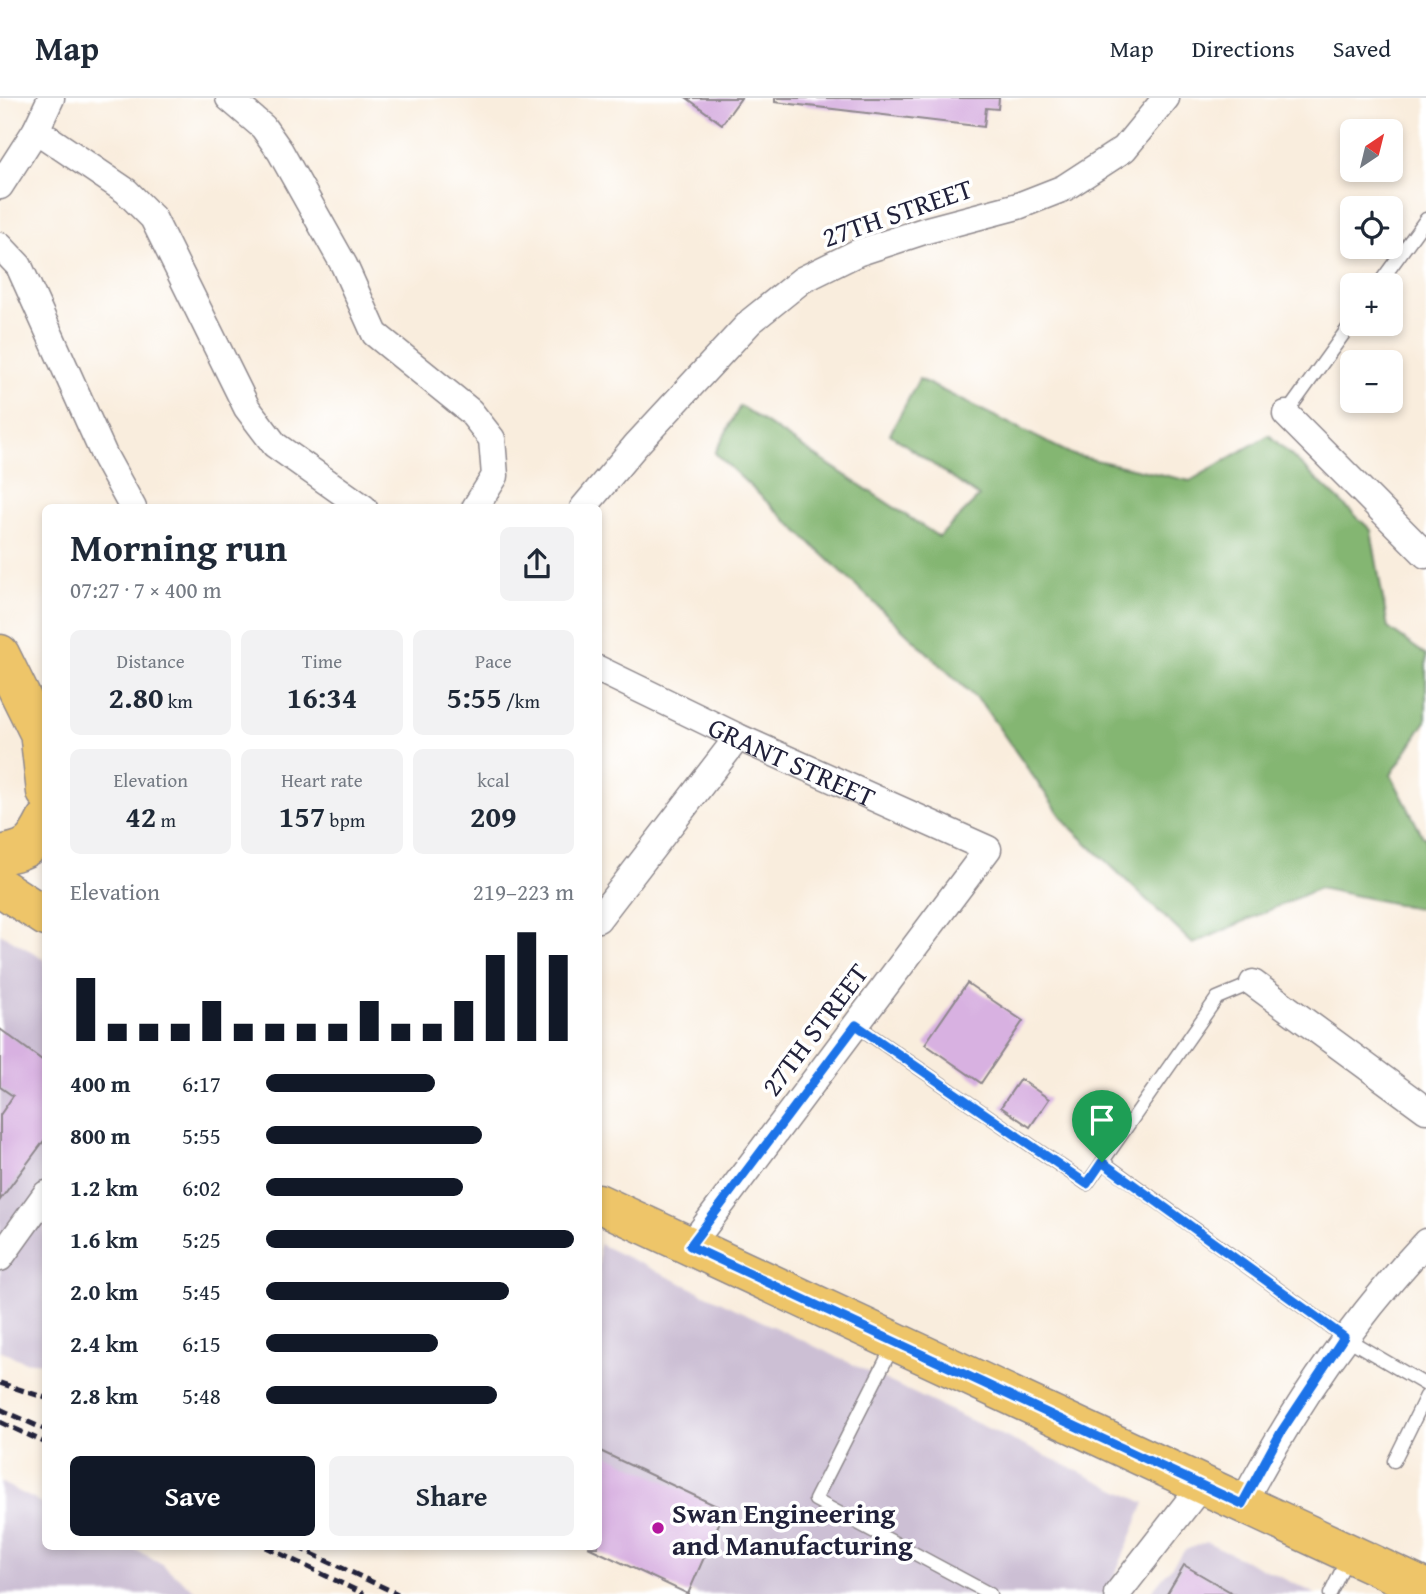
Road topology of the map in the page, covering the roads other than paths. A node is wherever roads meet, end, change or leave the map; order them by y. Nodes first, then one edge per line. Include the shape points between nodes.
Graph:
1 (51, 98) edge
2 (229, 98) edge
3 (1166, 98) edge
4 (36, 130) junction
5 (0, 187) edge
6 (1426, 219) edge
7 (0, 246) edge
8 (1387, 273) edge
9 (1342, 336) edge
10 (1286, 414) joint
11 (131, 504) edge
12 (359, 504) edge
13 (478, 504) edge
14 (586, 504) edge
15 (1426, 555) edge
16 (0, 654) edge
17 (602, 671) edge
18 (738, 737) junction
19 (42, 741) edge
20 (42, 828) edge
21 (988, 849) joint
22 (0, 855) edge
23 (0, 887) edge
24 (42, 914) edge
25 (602, 914) edge
26 (1252, 983) joint
27 (856, 1025) junction
28 (1426, 1110) edge
29 (1102, 1162) junction
30 (42, 1200) edge
31 (602, 1205) edge
32 (1426, 1242) edge
33 (690, 1246) junction
34 (0, 1258) edge
35 (1344, 1337) junction
36 (895, 1342) junction
37 (1426, 1385) edge
38 (1426, 1396) edge
39 (1394, 1461) dead end
40 (1201, 1486) junction
41 (1242, 1504) junction
42 (1350, 1554) junction
43 (1426, 1589) edge
44 (990, 1594) edge
45 (1117, 1594) edge
46 (1330, 1594) edge

1 - 4 street
2 - 13 street via 263,127 281,151 344,265 375,334 470,411 492,439 495,476
3 - 14 street, 27TH STREET via 1124,149 1064,188 857,253 802,280 751,321
4 - 5 street
4 - 12 street via 126,191 153,218 247,408 275,445
6 - 8 lane
7 - 11 street via 19,266
9 - 10 lane
10 - 15 street
16 - 19 main road
17 - 18 street, GRANT STREET
18 - 21 street, GRANT STREET
18 - 25 street
20 - 22 main road via 24,851
21 - 27 street, 27TH STREET
23 - 24 main road
26 - 28 street
26 - 29 lane via 1217,998
27 - 29 lane via 1087,1184
27 - 33 street, 27TH STREET
29 - 35 lane
30 - 34 street
31 - 33 main road
32 - 35 street
33 - 36 main road
35 - 37 lane
35 - 41 street via 1281,1432
36 - 40 main road
36 - 44 lane via 815,1500
38 - 39 lane
40 - 41 main road
40 - 45 street
41 - 42 main road
42 - 43 main road
42 - 46 lane

